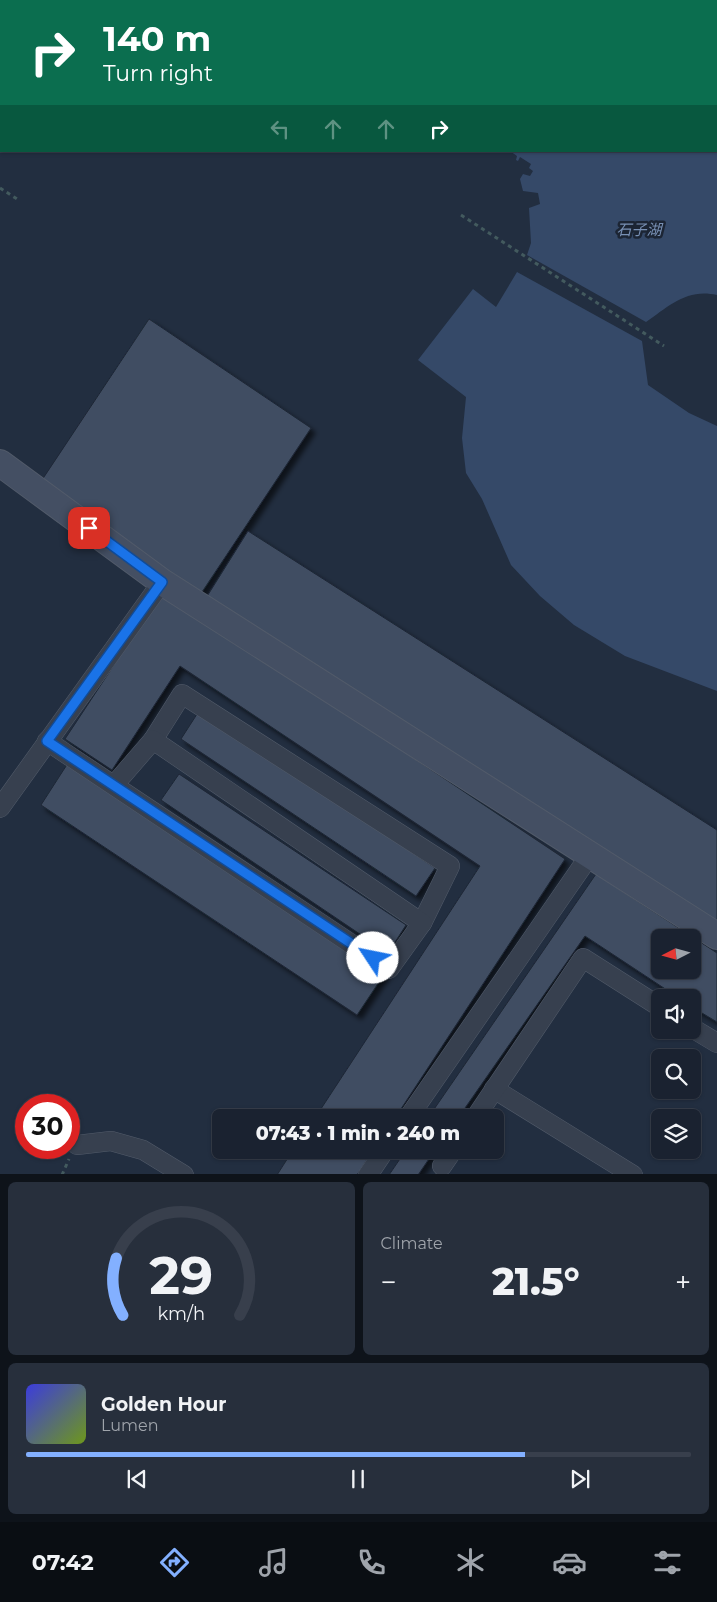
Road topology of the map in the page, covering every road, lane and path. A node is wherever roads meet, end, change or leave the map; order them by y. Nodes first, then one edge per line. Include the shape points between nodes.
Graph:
1 (0, 188) edge
2 (17, 199) dead end
3 (460, 215) dead end
4 (664, 346) dead end
5 (0, 463) edge
6 (162, 582) junction
7 (153, 740) junction
8 (47, 741) junction
9 (114, 785) junction
10 (0, 808) edge
11 (590, 855) junction
12 (422, 924) junction
13 (717, 936) edge
14 (651, 1001) edge
15 (701, 1033) edge
16 (717, 1043) edge
17 (494, 1089) junction
18 (414, 1109) edge
19 (481, 1109) edge
20 (80, 1145) edge
21 (379, 1159) edge
22 (447, 1159) edge
23 (442, 1166) dead end
24 (184, 1174) edge
25 (368, 1174) edge
26 (633, 1174) edge

1 - 2 path
3 - 4 path
5 - 6 street
6 - 8 street
6 - 11 street
7 - 9 street
7 - 12 street
7 - 12 street via 182,694 450,866
8 - 9 street
8 - 10 street
9 - 12 street via 389,969
11 - 13 street
11 - 18 street
14 - 17 street via 583,958
15 - 16 street
17 - 19 street
17 - 26 street
20 - 24 street via 111,1141 143,1150
21 - 25 street
22 - 23 street

